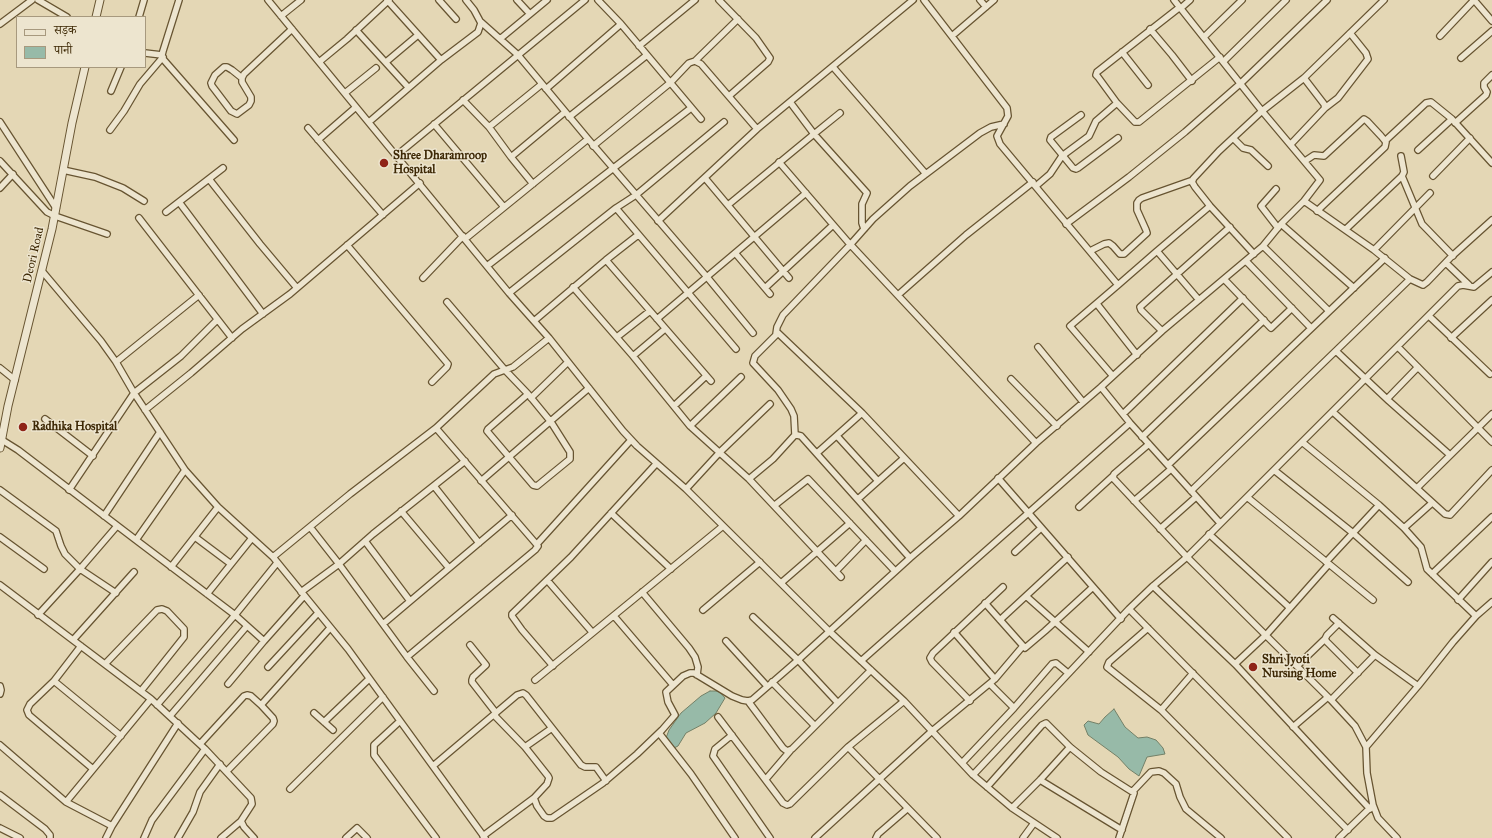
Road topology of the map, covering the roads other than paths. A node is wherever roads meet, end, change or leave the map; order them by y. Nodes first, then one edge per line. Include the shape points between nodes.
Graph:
1 (32, 0) edge
2 (38, 0) edge
3 (100, 0) edge
4 (144, 0) edge
5 (178, 0) edge
6 (268, 0) edge
7 (301, 0) edge
8 (388, 0) edge
9 (439, 0) edge
10 (466, 0) edge
11 (517, 0) edge
12 (547, 0) edge
13 (585, 0) edge
14 (598, 0) edge
15 (695, 0) edge
16 (720, 0) edge
17 (913, 0) edge
18 (924, 0) edge
19 (980, 0) edge
20 (994, 0) edge
21 (1174, 0) edge
22 (1190, 0) edge
23 (1242, 0) edge
24 (1286, 0) edge
25 (1327, 0) edge
26 (1384, 0) edge
27 (1474, 0) edge
28 (46, 2) edge
29 (986, 7) junction
30 (1180, 8) junction
31 (530, 14) junction
32 (66, 16) edge
33 (96, 16) edge
34 (139, 16) edge
35 (281, 16) junction
36 (456, 19) dead end
37 (738, 19) junction
38 (1492, 21) edge
39 (481, 22) junction
40 (0, 24) edge
41 (621, 24) junction
42 (292, 29) junction
43 (1150, 29) junction
44 (356, 30) junction
45 (1492, 31) edge
46 (1350, 33) junction
47 (418, 35) junction
48 (952, 36) junction
49 (1440, 36) dead end
50 (1204, 37) junction
51 (500, 39) junction
52 (639, 46) junction
53 (1122, 52) junction
54 (146, 53) edge
55 (518, 55) junction
56 (647, 55) junction
57 (162, 56) junction
58 (1461, 58) dead end
59 (1222, 59) junction
60 (441, 60) junction
61 (694, 61) junction
62 (319, 62) junction
63 (386, 62) junction
64 (833, 67) junction
65 (85, 68) edge
66 (121, 68) edge
67 (376, 68) dead end
68 (1492, 75) edge
69 (242, 78) junction
70 (1304, 78) junction
71 (1192, 81) junction
72 (670, 83) junction
73 (1241, 84) junction
74 (1148, 85) dead end
75 (544, 87) junction
76 (408, 88) junction
77 (111, 91) dead end
78 (345, 93) junction
79 (729, 96) junction
80 (463, 100) junction
81 (790, 102) junction
82 (1117, 103) junction
83 (356, 107) junction
84 (691, 108) junction
85 (1325, 108) junction
86 (1262, 111) junction
87 (565, 112) junction
88 (840, 113) dead end
89 (1081, 115) dead end
90 (569, 117) junction
91 (701, 119) dead end
92 (1454, 121) junction
93 (0, 122) edge
94 (369, 122) junction
95 (724, 122) dead end
96 (434, 124) junction
97 (1004, 124) junction
98 (489, 127) junction
99 (308, 128) dead end
100 (757, 129) junction
101 (110, 130) dead end
102 (814, 134) junction
103 (1118, 138) dead end
104 (1232, 138) junction
105 (1470, 138) junction
106 (234, 140) dead end
107 (318, 140) junction
108 (588, 140) junction
109 (1386, 141) junction
110 (1290, 144) junction
111 (593, 146) junction
112 (1418, 150) dead end
113 (397, 155) junction
114 (1062, 156) junction
115 (1401, 156) dead end
116 (511, 157) junction
117 (0, 160) edge
118 (779, 162) junction
119 (1305, 162) junction
120 (1492, 163) edge
121 (1268, 166) dead end
122 (223, 168) dead end
123 (612, 168) junction
124 (63, 170) junction
125 (13, 174) junction
126 (926, 174) junction
127 (1402, 176) junction
128 (1433, 176) dead end
129 (705, 178) junction
130 (209, 179) junction
131 (1193, 180) junction
132 (420, 183) junction
133 (533, 184) junction
134 (1035, 184) junction
135 (0, 188) edge
136 (1276, 189) dead end
137 (806, 193) junction
138 (1430, 193) dead end
139 (636, 195) junction
140 (144, 201) dead end
141 (1304, 201) junction
142 (179, 202) junction
143 (728, 205) junction
144 (1210, 206) junction
145 (504, 207) junction
146 (56, 208) junction
147 (616, 208) junction
148 (1415, 208) junction
149 (1317, 211) junction
150 (166, 212) dead end
151 (383, 215) junction
152 (55, 216) junction
153 (139, 218) dead end
154 (658, 221) junction
155 (1491, 222) edge
156 (1066, 224) junction
157 (833, 225) junction
158 (1279, 226) junction
159 (1230, 227) junction
160 (864, 229) junction
161 (1346, 229) junction
162 (107, 234) dead end
163 (638, 235) junction
164 (464, 237) junction
165 (755, 238) junction
166 (347, 245) junction
167 (850, 245) junction
168 (1263, 246) junction
169 (1374, 250) junction
170 (1090, 251) junction
171 (1157, 251) junction
172 (736, 254) junction
173 (1254, 254) junction
174 (1453, 256) junction
175 (1385, 258) junction
176 (606, 260) junction
177 (1246, 261) junction
178 (1446, 263) junction
179 (487, 266) junction
180 (42, 271) junction
181 (783, 271) junction
182 (1492, 272) edge
183 (1177, 274) junction
184 (423, 278) dead end
185 (707, 278) junction
186 (789, 278) dead end
187 (1224, 279) junction
188 (1410, 279) junction
189 (1118, 285) junction
190 (1470, 286) junction
191 (573, 287) junction
192 (297, 288) junction
193 (765, 288) junction
194 (1354, 288) junction
195 (509, 293) junction
196 (688, 293) junction
197 (770, 294) dead end
198 (199, 295) junction
199 (898, 295) junction
200 (1243, 298) junction
201 (1199, 300) junction
202 (1492, 300) edge
203 (447, 302) dead end
204 (1097, 304) junction
205 (1292, 308) junction
206 (650, 311) junction
207 (1329, 311) junction
208 (263, 314) junction
209 (1429, 316) junction
210 (657, 319) junction
211 (217, 320) junction
212 (1264, 320) junction
213 (534, 321) junction
214 (1311, 328) junction
215 (666, 329) junction
216 (1162, 331) junction
217 (753, 333) dead end
218 (776, 334) junction
219 (617, 337) junction
220 (232, 338) junction
221 (549, 338) junction
222 (1451, 338) junction
223 (1038, 347) dead end
224 (1398, 347) junction
225 (736, 349) dead end
226 (1336, 350) junction
227 (1137, 355) junction
228 (633, 356) junction
229 (116, 362) junction
230 (568, 362) junction
231 (1418, 367) junction
232 (0, 368) edge
233 (504, 370) junction
234 (1490, 374) dead end
235 (1112, 375) junction
236 (706, 376) junction
237 (741, 377) dead end
238 (1366, 378) junction
239 (1011, 379) dead end
240 (15, 380) junction
241 (711, 381) dead end
242 (432, 382) dead end
243 (1100, 387) junction
244 (589, 388) junction
245 (134, 393) junction
246 (530, 396) junction
247 (1387, 399) junction
248 (1082, 402) junction
249 (770, 404) dead end
250 (674, 406) junction
251 (145, 410) junction
252 (1333, 412) junction
253 (862, 413) junction
254 (1123, 414) junction
255 (1492, 414) edge
256 (45, 419) dead end
257 (551, 422) junction
258 (1130, 423) junction
259 (690, 426) junction
260 (1056, 426) junction
261 (1478, 427) junction
262 (436, 428) junction
263 (160, 432) junction
264 (795, 436) junction
265 (837, 436) junction
266 (1142, 437) junction
267 (2, 440) junction
268 (631, 440) junction
269 (1302, 442) junction
270 (1492, 442) edge
271 (1036, 443) junction
272 (1149, 444) junction
273 (0, 448) edge
274 (720, 452) junction
275 (817, 454) junction
276 (1450, 455) junction
277 (93, 456) junction
278 (509, 458) junction
279 (904, 458) junction
280 (465, 462) junction
281 (656, 464) junction
282 (1169, 467) junction
283 (186, 470) junction
284 (1274, 470) junction
285 (1492, 470) edge
286 (1113, 476) junction
287 (998, 478) junction
288 (749, 479) junction
289 (481, 481) junction
290 (878, 481) junction
291 (434, 486) junction
292 (1417, 488) junction
293 (686, 489) junction
294 (0, 490) edge
295 (70, 490) junction
296 (1191, 491) junction
297 (1196, 497) junction
298 (1247, 497) junction
299 (858, 500) junction
300 (1134, 501) junction
301 (1432, 503) junction
302 (775, 505) junction
303 (1379, 505) junction
304 (1079, 507) dead end
305 (218, 508) junction
306 (402, 511) junction
307 (611, 514) junction
308 (1029, 514) junction
309 (512, 515) junction
310 (104, 516) junction
311 (959, 516) junction
312 (1492, 517) edge
313 (850, 523) junction
314 (1220, 523) junction
315 (117, 526) junction
316 (723, 526) junction
317 (310, 527) junction
318 (1041, 528) junction
319 (1404, 528) junction
320 (1160, 529) junction
321 (1353, 533) junction
322 (1209, 534) junction
323 (0, 537) edge
324 (195, 537) junction
325 (252, 538) junction
326 (136, 540) junction
327 (866, 540) junction
328 (364, 541) junction
329 (479, 543) junction
330 (537, 544) junction
331 (818, 551) junction
332 (1015, 552) dead end
333 (1187, 556) junction
334 (273, 557) junction
335 (1068, 557) junction
336 (910, 558) junction
337 (760, 562) junction
338 (1492, 562) edge
339 (277, 563) junction
340 (1328, 563) junction
341 (231, 564) junction
342 (339, 564) junction
343 (171, 567) junction
344 (44, 568) dead end
345 (449, 568) junction
346 (671, 568) junction
347 (80, 569) junction
348 (836, 571) junction
349 (896, 571) junction
350 (134, 572) dead end
351 (1432, 574) junction
352 (841, 577) dead end
353 (547, 580) junction
354 (1408, 582) dead end
355 (781, 583) junction
356 (0, 585) edge
357 (1153, 586) junction
358 (1002, 587) dead end
359 (1093, 587) junction
360 (116, 592) junction
361 (642, 592) junction
362 (207, 594) junction
363 (302, 594) junction
364 (1026, 596) junction
365 (1373, 600) dead end
366 (1458, 600) junction
367 (410, 601) junction
368 (1492, 602) edge
369 (985, 603) junction
370 (1290, 608) junction
371 (1129, 609) junction
372 (703, 610) dead end
373 (318, 613) junction
374 (38, 615) junction
375 (235, 615) junction
376 (614, 616) junction
377 (1476, 616) junction
378 (753, 617) dead end
379 (1333, 618) dead end
380 (1121, 619) junction
381 (1000, 620) junction
382 (1055, 621) junction
383 (1339, 623) junction
384 (383, 624) junction
385 (247, 626) junction
386 (330, 628) junction
387 (1148, 628) junction
388 (829, 631) junction
389 (592, 632) junction
390 (954, 632) junction
391 (1266, 635) junction
392 (1325, 639) junction
393 (73, 640) junction
394 (264, 641) junction
395 (726, 641) dead end
396 (470, 645) dead end
397 (81, 646) junction
398 (1023, 646) junction
399 (1088, 652) junction
400 (1375, 655) junction
401 (407, 657) junction
402 (798, 660) junction
403 (861, 661) junction
404 (105, 664) junction
405 (1235, 664) junction
406 (552, 666) junction
407 (1297, 666) junction
408 (268, 667) dead end
409 (871, 670) junction
410 (1068, 673) junction
411 (1358, 673) junction
412 (1193, 674) junction
413 (697, 675) junction
414 (369, 679) junction
415 (995, 679) junction
416 (535, 680) dead end
417 (54, 681) junction
418 (228, 684) dead end
419 (673, 684) junction
420 (769, 684) junction
421 (990, 684) junction
422 (0, 686) edge
423 (1418, 686) junction
424 (141, 691) junction
425 (434, 691) dead end
426 (0, 694) edge
427 (383, 697) junction
428 (1330, 698) junction
429 (152, 699) junction
430 (748, 701) junction
431 (904, 701) junction
432 (970, 701) junction
433 (838, 703) junction
434 (158, 705) junction
435 (261, 705) junction
436 (1014, 708) junction
437 (1161, 710) junction
438 (314, 712) dead end
439 (495, 714) junction
440 (170, 716) junction
441 (718, 717) dead end
442 (400, 721) junction
443 (324, 722) junction
444 (178, 723) junction
445 (815, 726) junction
446 (1293, 727) junction
447 (552, 728) junction
448 (333, 730) dead end
449 (932, 731) junction
450 (659, 733) junction
451 (732, 735) junction
452 (121, 736) junction
453 (0, 745) edge
454 (203, 746) junction
455 (525, 747) junction
456 (848, 747) junction
457 (1070, 747) junction
458 (1366, 747) junction
459 (790, 750) junction
460 (962, 763) junction
461 (220, 764) junction
462 (433, 766) junction
463 (93, 769) junction
464 (227, 772) junction
465 (973, 775) junction
466 (766, 779) junction
467 (879, 780) junction
468 (1040, 780) junction
469 (606, 781) junction
470 (987, 787) junction
471 (290, 789) dead end
472 (1133, 791) junction
473 (0, 795) edge
474 (534, 798) junction
475 (66, 802) junction
476 (1371, 807) junction
477 (1012, 808) junction
478 (907, 809) junction
479 (241, 821) junction
480 (1034, 823) junction
481 (112, 826) junction
482 (0, 828) edge
483 (1122, 830) junction
484 (1348, 830) junction
485 (484, 837) edge
486 (1394, 837) edge
487 (20, 838) edge
488 (50, 838) edge
489 (106, 838) edge
490 (144, 838) edge
491 (178, 838) edge
492 (221, 838) edge
493 (254, 838) edge
494 (346, 838) edge
495 (367, 838) edge
496 (436, 838) edge
497 (735, 838) edge
498 (770, 838) edge
499 (815, 838) edge
500 (876, 838) edge
501 (937, 838) edge
502 (1023, 838) edge
503 (1057, 838) edge
504 (1119, 838) edge
505 (1222, 838) edge
506 (1288, 838) edge
507 (1339, 838) edge

1 - 40 street
2 - 28 street
3 - 33 street
4 - 34 street
5 - 57 street
6 - 35 street
7 - 35 street
8 - 44 street
8 - 47 street
9 - 36 street
10 - 39 street
11 - 31 street
12 - 31 street
13 - 55 street
14 - 41 street
15 - 52 street
16 - 37 street
17 - 64 street
18 - 48 street
19 - 29 street
20 - 29 street
21 - 30 street
22 - 30 street
23 - 50 street
24 - 59 street
25 - 73 street
26 - 46 street
27 - 38 street
27 - 49 street
28 - 32 street
29 - 48 street
30 - 43 street
30 - 50 street
31 - 51 street
35 - 42 street
37 - 61 street
37 - 79 street via 770,58
39 - 51 street
39 - 60 street via 478,32
41 - 52 street
41 - 75 street
42 - 62 street
42 - 69 street
43 - 53 street
43 - 71 street
44 - 62 street
44 - 63 street
45 - 58 street
46 - 70 street
46 - 85 street via 1368,59 1338,98
47 - 60 street
47 - 63 street
48 - 97 street via 1007,108 1008,116
50 - 59 street
51 - 55 street
52 - 56 street
53 - 74 street
53 - 82 street via 1096,73
54 - 57 street
55 - 75 street
55 - 80 street
56 - 72 street
56 - 90 street
57 - 101 street
57 - 106 street
59 - 71 street
59 - 73 street
60 - 76 street
61 - 72 street
61 - 79 street via 701,64
62 - 78 street
63 - 76 street
64 - 81 street
64 - 126 street
65 - 124 street, Deori Road
66 - 77 street
67 - 78 street
68 - 92 street via 1484,83 1486,95
69 - 69 street via 224,67 211,83 231,111 237,114 251,101
70 - 85 street
70 - 86 street
71 - 82 street via 1139,122 1135,122
72 - 84 street
72 - 111 street
73 - 86 street
73 - 156 street via 1150,161
75 - 87 street
75 - 98 street
76 - 94 street
78 - 83 street
79 - 100 street
80 - 96 street
80 - 98 street
81 - 100 street
81 - 102 street
82 - 114 street via 1096,121 1089,136
83 - 94 street
83 - 107 street
84 - 91 street
84 - 123 street
85 - 110 street
86 - 104 street
86 - 110 street
87 - 90 street
87 - 116 street
88 - 102 street
89 - 114 street via 1050,138
90 - 108 street
92 - 105 street
92 - 109 street via 1435,104 1429,102
92 - 112 street
93 - 146 street
94 - 113 street
95 - 139 street
96 - 113 street
96 - 145 street
97 - 126 street via 980,133
97 - 134 street via 998,131 998,140
98 - 116 street
99 - 107 street
100 - 129 street
102 - 118 street
102 - 160 street via 866,193 862,204
103 - 114 street via 1076,169
104 - 121 street via 1243,148 1251,150
104 - 131 street
105 - 120 street
105 - 128 street
107 - 151 street
108 - 111 street
108 - 133 street
109 - 119 street via 1364,119 1324,156 1314,155
109 - 149 street via 1385,147
110 - 119 street
111 - 123 street
113 - 132 street
114 - 134 street via 1050,174
115 - 127 street via 1404,172
116 - 133 street
117 - 125 street
118 - 137 street
118 - 143 street
119 - 141 street via 1320,180
122 - 130 street
123 - 139 street
123 - 179 street
124 - 140 street via 95,177 123,188
124 - 146 street, Deori Road
125 - 135 street
125 - 152 street via 47,212
126 - 160 street
127 - 148 street
127 - 161 street
129 - 143 street
129 - 154 street
130 - 142 street
130 - 192 street
131 - 144 street
131 - 170 street via 1139,200 1136,210 1146,233 1124,254 1120,254 1109,243
132 - 151 street
132 - 164 street
133 - 145 street
134 - 156 street
134 - 199 street via 966,235
136 - 158 street via 1261,206
137 - 157 street
137 - 165 street
138 - 148 street
139 - 147 street
139 - 154 street
141 - 149 street
141 - 158 street
142 - 150 street
142 - 208 street
143 - 165 street
144 - 159 street
144 - 171 street
145 - 164 street
146 - 152 street, Deori Road
147 - 163 street
147 - 195 street
148 - 169 street
148 - 174 street via 1422,224
149 - 161 street
151 - 166 street
152 - 162 street
152 - 180 street, Deori Road
153 - 198 street
154 - 185 street
155 - 174 street
156 - 170 street
157 - 167 street
157 - 181 street
158 - 168 street
158 - 194 street
159 - 173 street
159 - 183 street
160 - 167 street
161 - 169 street
163 - 176 street
163 - 196 street
164 - 179 street
164 - 184 street
165 - 172 street
165 - 181 street
166 - 192 street
166 - 242 street via 448,364
167 - 199 street
167 - 218 street via 783,315
168 - 173 street
168 - 207 street
169 - 175 street
170 - 189 street
171 - 183 street
171 - 189 street
172 - 185 street
172 - 193 street
173 - 177 street
174 - 178 street
175 - 188 street
175 - 194 street
176 - 191 street
176 - 206 street
177 - 187 street
177 - 205 street
178 - 188 street via 1425,284
178 - 190 street
179 - 195 street
180 - 229 street via 101,340
180 - 240 street, Deori Road
181 - 186 street
181 - 193 street
182 - 190 street via 1477,286
183 - 201 street
183 - 216 street via 1140,307
185 - 196 street
185 - 217 street
187 - 200 street
187 - 201 street
188 - 226 street
189 - 204 street
190 - 209 street via 1458,286
191 - 213 street
191 - 219 street
192 - 208 street
193 - 197 street
194 - 207 street
195 - 213 street
196 - 210 street
196 - 225 street
198 - 211 street
198 - 229 street
199 - 271 street
200 - 212 street
200 - 254 street
201 - 216 street
202 - 222 street
203 - 233 street
204 - 227 street
204 - 235 street via 1070,326
205 - 212 street via 1272,328
205 - 214 street
206 - 210 street
206 - 219 street
207 - 214 street
208 - 220 street
209 - 222 street
209 - 224 street
210 - 215 street
211 - 220 street
211 - 245 street via 181,356
212 - 266 street
213 - 221 street
214 - 282 street
215 - 228 street
215 - 236 street
216 - 227 street
218 - 253 street via 781,334
218 - 264 street via 755,356 753,363 778,390 791,409
219 - 228 street
220 - 251 street
221 - 230 street
221 - 233 street via 513,367
222 - 234 street
223 - 248 street
224 - 231 street
224 - 238 street
226 - 238 street
226 - 296 street
227 - 235 street
228 - 250 street
229 - 245 street
230 - 244 street
230 - 246 street
231 - 247 street
231 - 261 street
232 - 240 street
233 - 246 street
233 - 262 street via 494,374
235 - 243 street
236 - 241 street
236 - 250 street
237 - 259 street
238 - 247 street
238 - 252 street
239 - 260 street
240 - 267 street, Deori Road
243 - 248 street
243 - 254 street
244 - 257 street
244 - 268 street
245 - 251 street
245 - 277 street
246 - 257 street
246 - 278 street via 487,430
247 - 276 street
248 - 260 street
249 - 274 street
250 - 259 street
251 - 263 street
252 - 269 street
252 - 292 street
253 - 265 street
253 - 279 street
254 - 258 street
255 - 261 street
256 - 277 street
257 - 278 street
257 - 278 street via 571,456 539,486 533,485
258 - 266 street
258 - 308 street
259 - 274 street
260 - 271 street
261 - 270 street
261 - 276 street
262 - 280 street
262 - 317 street
263 - 283 street
263 - 310 street
264 - 275 street via 801,436
264 - 288 street
265 - 275 street
265 - 290 street
266 - 272 street
267 - 273 street, Deori Road
267 - 295 street
268 - 281 street
268 - 330 street
269 - 284 street
269 - 303 street
271 - 287 street
272 - 282 street
272 - 286 street
274 - 288 street
274 - 293 street
275 - 299 street
276 - 292 street
277 - 295 street
278 - 289 street
279 - 290 street
279 - 311 street
280 - 289 street
280 - 291 street
281 - 293 street
281 - 307 street
282 - 296 street
282 - 300 street
283 - 305 street
283 - 326 street
284 - 298 street
284 - 321 street
285 - 301 street via 1450,514 1443,513
286 - 300 street
286 - 304 street
287 - 308 street
287 - 311 street
288 - 302 street
289 - 309 street
290 - 299 street
291 - 306 street
291 - 329 street
292 - 301 street
293 - 316 street
294 - 347 street via 56,531 62,550
295 - 310 street
296 - 297 street
297 - 314 street
297 - 320 street
298 - 314 street
298 - 340 street
299 - 336 street
300 - 320 street
301 - 319 street
302 - 313 street via 808,479
302 - 331 street
303 - 319 street
303 - 321 street
305 - 324 street
305 - 325 street
306 - 328 street
306 - 345 street
307 - 346 street
307 - 353 street
308 - 318 street
308 - 403 street
309 - 329 street
309 - 330 street
310 - 315 street
311 - 336 street
312 - 351 street
313 - 327 street
313 - 331 street
314 - 322 street
315 - 326 street
315 - 347 street
316 - 337 street
316 - 346 street
317 - 334 street
317 - 342 street
318 - 332 street
318 - 335 street
319 - 351 street via 1421,547 1425,566
320 - 333 street
321 - 340 street
321 - 354 street
322 - 333 street
322 - 370 street
323 - 344 street
324 - 341 street
324 - 343 street
325 - 334 street
325 - 341 street
326 - 343 street
327 - 348 street
327 - 349 street
328 - 342 street
328 - 367 street
329 - 345 street
330 - 401 street via 535,550
331 - 348 street
331 - 355 street
333 - 357 street
333 - 391 street
334 - 339 street
335 - 359 street
335 - 364 street
336 - 349 street
337 - 355 street
337 - 372 street
338 - 366 street
339 - 363 street
339 - 375 street
340 - 365 street
340 - 370 street
341 - 362 street
342 - 363 street
342 - 384 street
343 - 362 street
345 - 367 street
346 - 361 street
347 - 360 street
347 - 374 street
348 - 352 street
349 - 388 street
350 - 360 street
351 - 366 street
353 - 389 street
353 - 406 street via 513,612 512,616
355 - 388 street
356 - 374 street
357 - 371 street
357 - 405 street
358 - 369 street
359 - 380 street
359 - 382 street
360 - 393 street
361 - 376 street
361 - 413 street via 695,657
362 - 375 street
363 - 373 street
363 - 394 street
364 - 381 street
364 - 382 street
366 - 377 street
367 - 384 street
368 - 377 street
369 - 381 street
369 - 390 street
370 - 391 street
371 - 380 street
371 - 387 street
373 - 386 street
373 - 408 street
374 - 393 street
375 - 385 street
375 - 434 street
376 - 389 street
376 - 419 street
377 - 423 street
378 - 402 street
379 - 383 street
380 - 399 street
381 - 398 street
382 - 398 street via 1028,646
382 - 399 street
383 - 392 street
383 - 400 street
384 - 401 street
385 - 394 street
385 - 440 street
386 - 414 street
386 - 435 street
387 - 412 street
387 - 437 street via 1109,662 1107,667
388 - 402 street
388 - 403 street
389 - 406 street
390 - 415 street
390 - 432 street via 933,653 930,661
391 - 405 street
391 - 407 street
392 - 407 street
392 - 411 street
393 - 397 street
394 - 418 street
395 - 420 street
396 - 439 street via 486,665 473,677 472,682
397 - 404 street
397 - 417 street
398 - 415 street
399 - 410 street
400 - 411 street
400 - 423 street
401 - 425 street
402 - 420 street
402 - 433 street
403 - 409 street
404 - 424 street
404 - 424 street via 157,610 167,611 184,629 184,637
405 - 446 street
406 - 416 street
407 - 428 street
409 - 431 street
409 - 433 street
410 - 436 street via 1053,663
410 - 465 street
411 - 428 street
412 - 437 street
412 - 484 street
413 - 419 street via 690,672
413 - 430 street via 732,696
414 - 427 street
414 - 443 street
415 - 421 street
417 - 452 street
417 - 463 street via 30,704 27,710 29,716
419 - 450 street via 666,695 674,717
420 - 430 street
420 - 445 street
421 - 432 street
421 - 436 street
422 - 426 street
423 - 458 street
424 - 429 street
427 - 442 street
427 - 471 street
428 - 446 street
428 - 458 street via 1354,726
429 - 434 street
429 - 452 street
430 - 459 street via 785,751
431 - 449 street
431 - 456 street
432 - 449 street
433 - 445 street
434 - 440 street
435 - 454 street via 251,696 244,696
435 - 464 street via 273,718 273,724
436 - 460 street
437 - 506 street
438 - 443 street
439 - 447 street via 523,693
439 - 455 street
439 - 462 street
440 - 444 street
441 - 451 street
442 - 462 street
442 - 496 street via 374,745 374,755
443 - 448 street
444 - 454 street
444 - 481 street
445 - 459 street
446 - 476 street
447 - 455 street
447 - 469 street via 581,765 596,767
449 - 460 street
449 - 467 street
450 - 469 street
450 - 497 street
451 - 466 street
451 - 498 street via 715,749 713,756
452 - 463 street
453 - 475 street
454 - 461 street
454 - 490 street via 152,820
455 - 474 street via 549,778
456 - 466 street via 790,804 783,803
456 - 467 street
457 - 468 street
457 - 470 street via 1044,723
457 - 472 street via 1101,772
458 - 476 street
459 - 466 street
460 - 465 street
461 - 464 street
461 - 491 street via 200,792 193,812
462 - 485 street
463 - 475 street
464 - 479 street via 252,801
465 - 470 street
467 - 478 street
467 - 499 street
468 - 477 street
468 - 483 street
469 - 474 street via 552,818 544,816
470 - 477 street
472 - 483 street via 1134,795
472 - 505 street via 1151,772 1164,773 1176,784 1186,809
473 - 488 street via 45,829
474 - 485 street
475 - 481 street
476 - 484 street
476 - 486 street
477 - 480 street
478 - 500 street
478 - 501 street
479 - 492 street
479 - 493 street
480 - 502 street
480 - 503 street
481 - 489 street
482 - 487 street
483 - 504 street
484 - 507 street
494 - 495 street via 357,828

